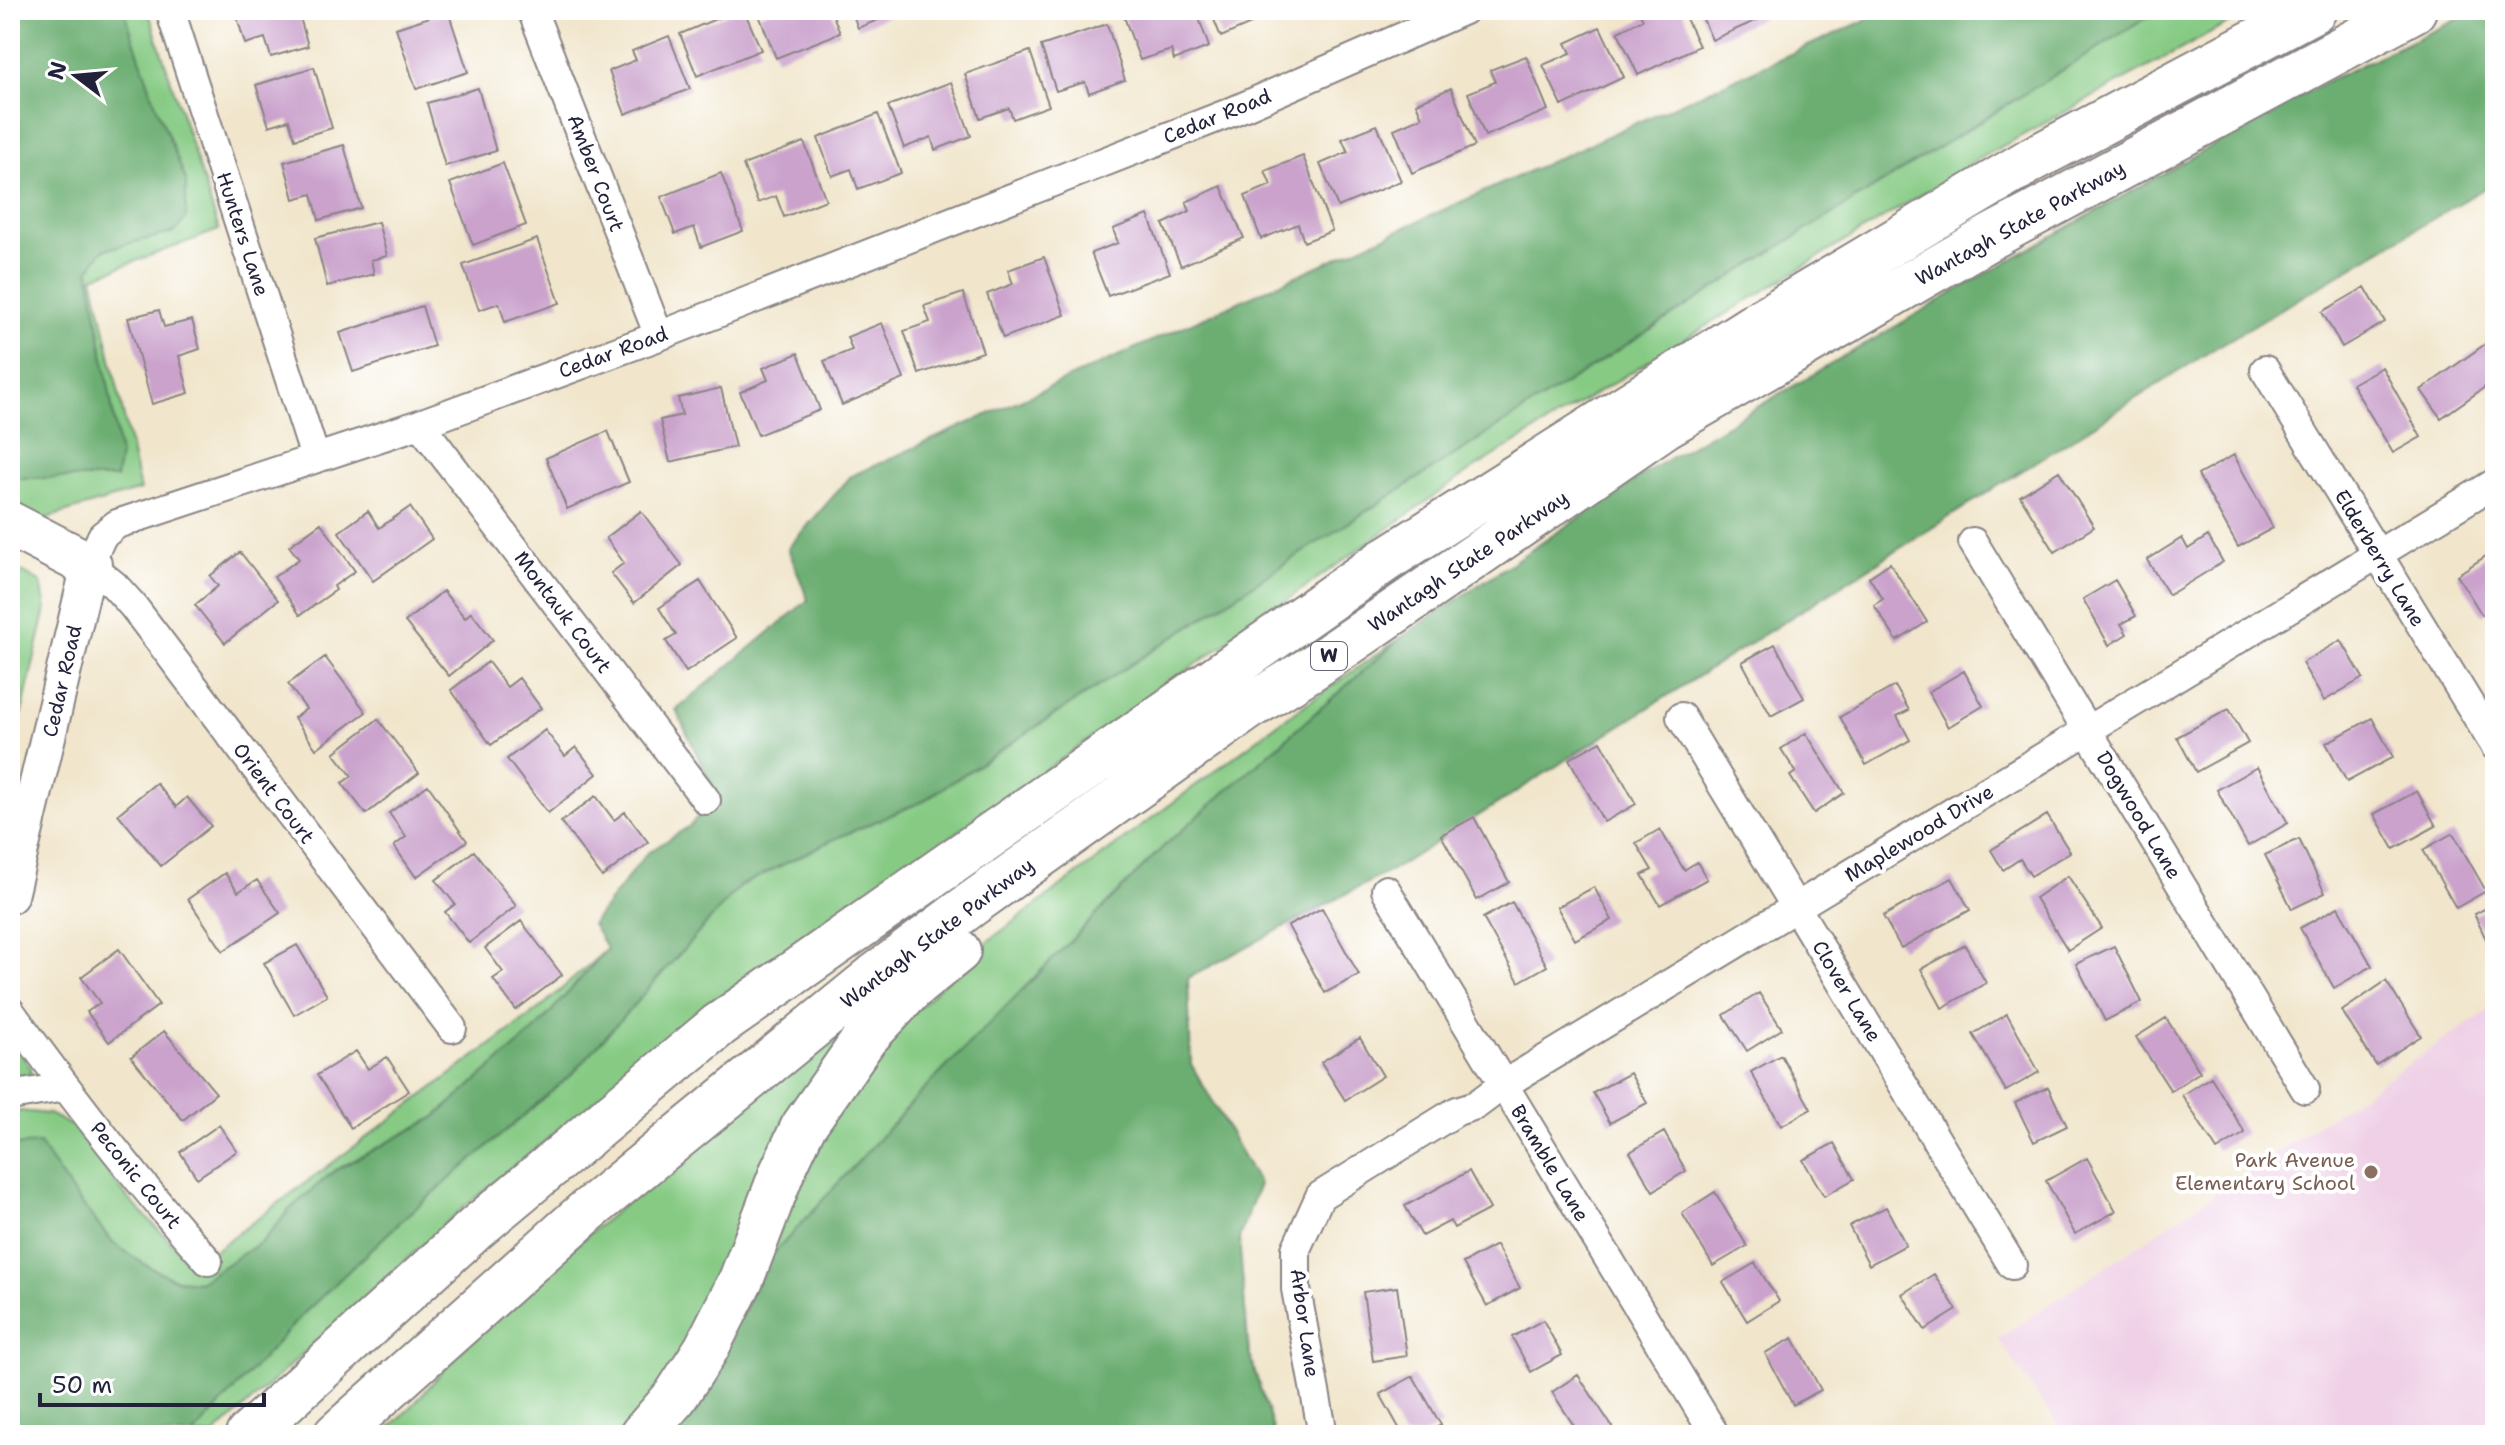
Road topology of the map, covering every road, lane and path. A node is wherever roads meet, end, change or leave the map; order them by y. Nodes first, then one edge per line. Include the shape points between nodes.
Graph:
1 (170, 10) edge
2 (1464, 10) edge
3 (2314, 10) edge
4 (2414, 10) edge
5 (541, 13) edge
6 (659, 336) junction
7 (2265, 370) dead end
8 (420, 424) junction
9 (315, 457) junction
10 (2495, 483) edge
11 (10, 524) edge
12 (1973, 542) dead end
13 (10, 549) edge
14 (2378, 554) junction
15 (89, 565) junction
16 (1248, 708) junction
17 (1681, 717) dead end
18 (2087, 731) junction
19 (2495, 746) edge
20 (706, 800) dead end
21 (1386, 890) dead end
22 (10, 896) edge
23 (1797, 908) junction
24 (10, 1011) edge
25 (452, 1028) dead end
26 (1503, 1085) junction
27 (65, 1087) junction
28 (2305, 1089) dead end
29 (10, 1096) edge
30 (1344, 1181) joint
31 (208, 1261) dead end
32 (2012, 1265) dead end
33 (248, 1435) edge
34 (336, 1435) edge
35 (642, 1435) edge
36 (1323, 1435) edge
37 (1715, 1435) edge

1 - 9 street, Hunters Lane
2 - 6 street, Cedar Road via 1229,113
3 - 33 highway, Wantagh State Parkway / W via 2033,159 1758,323 1385,560 719,1025 476,1228
4 - 16 highway, Wantagh State Parkway / W via 1989,238 1665,426
5 - 6 street, Amber Court
6 - 8 street, Cedar Road
7 - 14 street, Elderberry Lane
8 - 9 street, Cedar Road
8 - 20 street, Montauk Court
9 - 15 street, Cedar Road via 117,524 102,536
10 - 14 street, Maplewood Drive
11 - 15 highway
12 - 18 street, Dogwood Lane
13 - 15 highway
14 - 18 street, Maplewood Drive
14 - 19 street, Elderberry Lane
15 - 22 street, Cedar Road
15 - 25 street, Orient Court via 133,606
16 - 34 highway, Wantagh State Parkway / W via 875,976 586,1212
16 - 35 highway via 1089,847 911,989 865,1038 803,1127 741,1280 706,1349
17 - 23 street, Clover Lane
18 - 23 street, Maplewood Drive
18 - 28 street, Dogwood Lane
21 - 26 street, Bramble Lane
23 - 26 street, Maplewood Drive
23 - 32 street, Clover Lane
24 - 27 street, Peconic Court
26 - 30 street, Maplewood Drive
26 - 37 street, Bramble Lane
27 - 29 street
27 - 31 street, Peconic Court
30 - 36 street, Arbor Lane via 1320,1196 1296,1249 1296,1289

